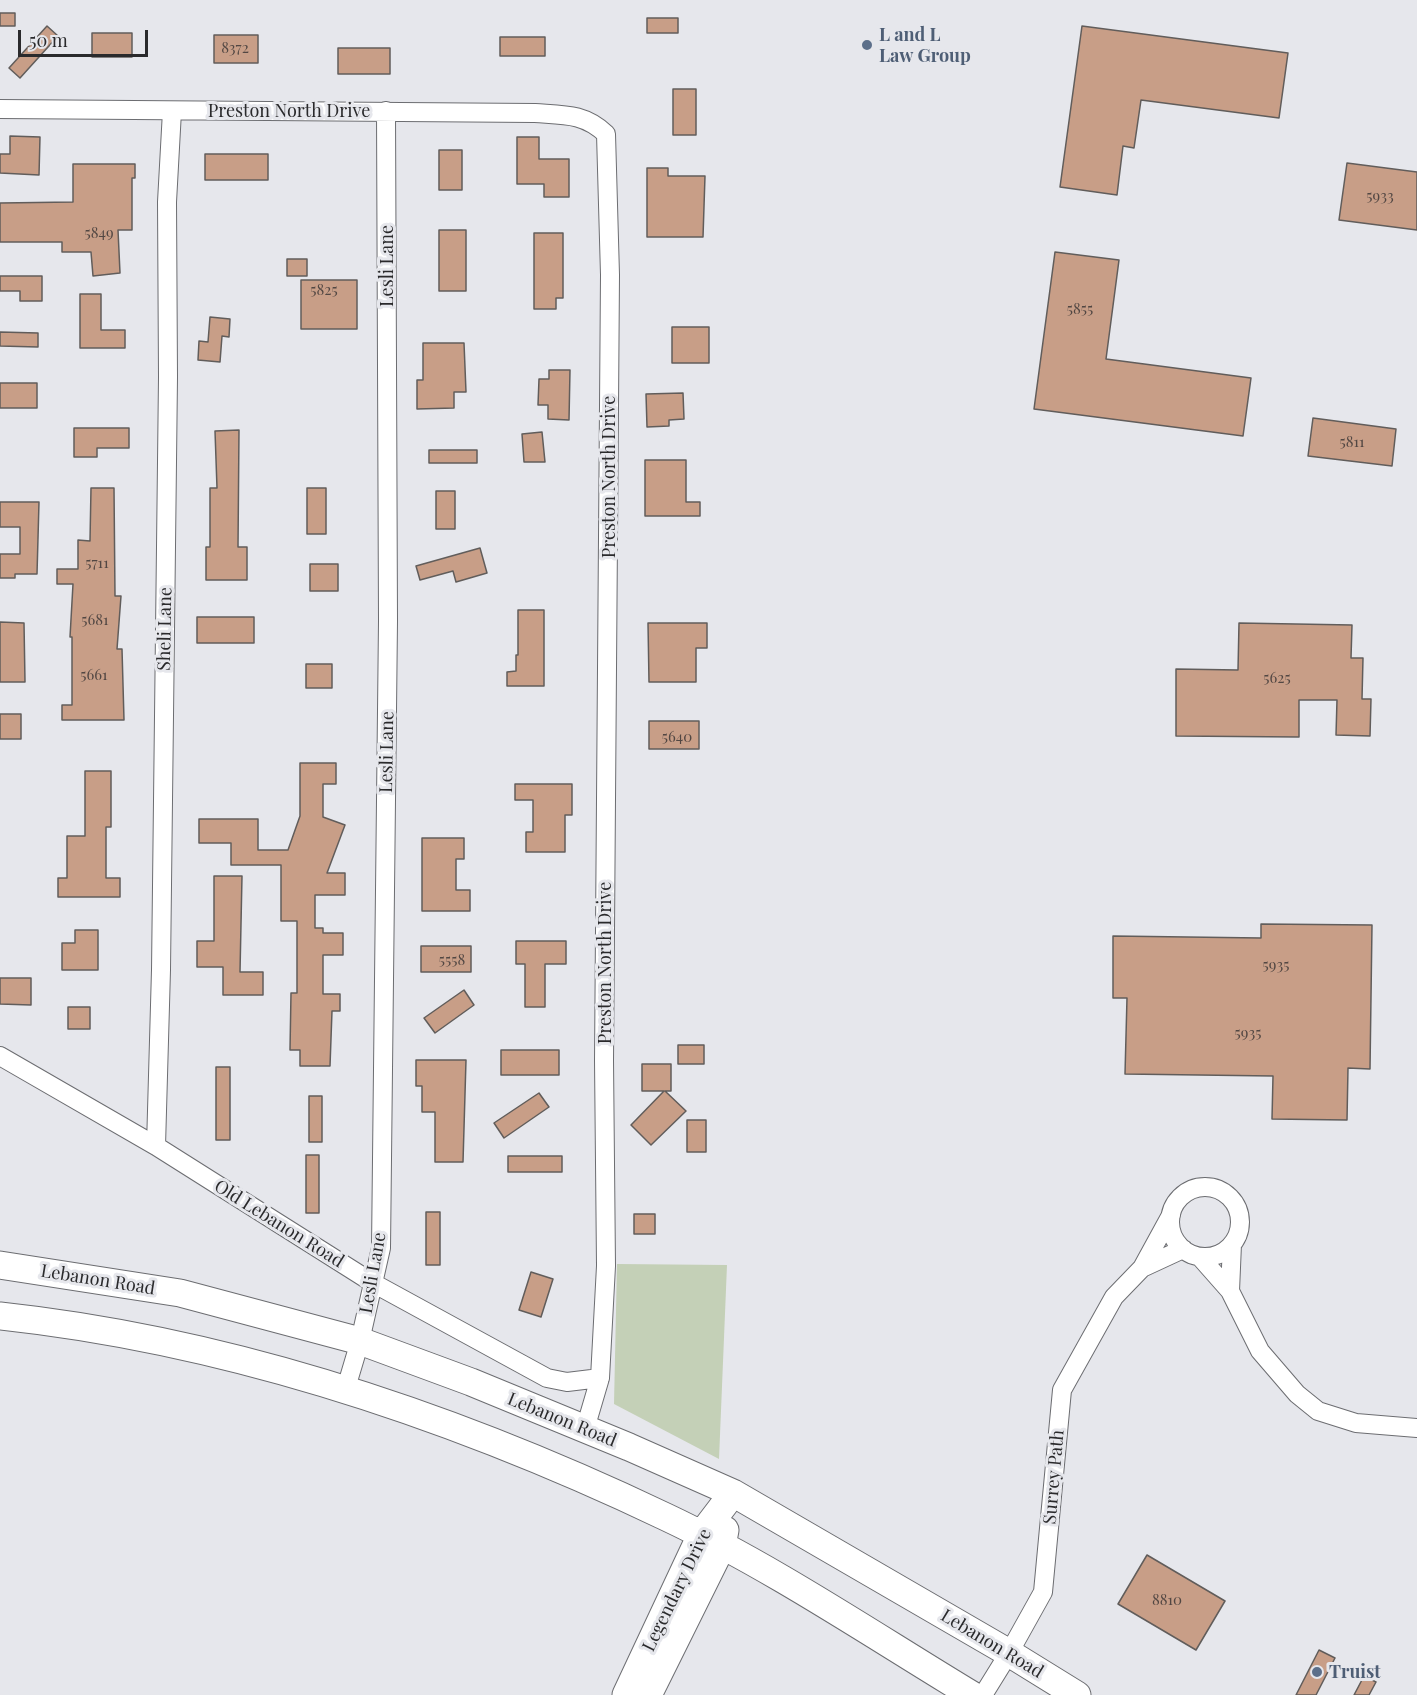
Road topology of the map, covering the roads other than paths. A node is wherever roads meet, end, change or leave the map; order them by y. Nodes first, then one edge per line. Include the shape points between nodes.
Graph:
1 (0, 109) edge
2 (172, 111) junction
3 (386, 111) junction
4 (0, 1056) edge
5 (156, 1146) junction
6 (1171, 1215) junction
7 (1232, 1244) junction
8 (1183, 1249) junction
9 (1200, 1257) junction
10 (0, 1266) edge
11 (1142, 1268) junction
12 (373, 1283) junction
13 (1230, 1291) junction
14 (0, 1316) edge
15 (360, 1341) junction
16 (600, 1378) junction
17 (346, 1388) junction
18 (1417, 1428) edge
19 (585, 1429) junction
20 (733, 1493) junction
21 (711, 1540) junction
22 (1009, 1653) junction
23 (626, 1695) edge
24 (648, 1695) edge
25 (972, 1695) edge
26 (983, 1695) edge
27 (1077, 1695) edge

1 - 2 street, Preston North Drive
2 - 3 street, Preston North Drive
2 - 5 street, Sheli Lane via 167,202 168,377
3 - 12 street, Lesli Lane via 388,621 382,1177 381,1248
3 - 16 street, Preston North Drive via 574,115 597,125 606,134 610,275 606,1266
4 - 5 street, Old Lebanon Road
5 - 12 street, Old Lebanon Road
6 - 7 street, Surrey Path via 1186,1192 1202,1187 1218,1189 1231,1198 1239,1213 1239,1229
6 - 8 street via 1171,1229
6 - 11 street, Surrey Path
7 - 9 street via 1220,1254
7 - 13 street, Surrey Path
8 - 9 street, Surrey Path
8 - 11 street, Surrey Path
9 - 13 street, Surrey Path
10 - 15 main road, Lebanon Road via 180,1293
11 - 22 street, Surrey Path via 1114,1297 1062,1390 1043,1592
12 - 15 street, Lesli Lane
12 - 16 street, Old Lebanon Road via 547,1378 567,1382
13 - 18 street, Surrey Path via 1260,1351 1297,1394 1318,1411 1356,1423
14 - 17 main road via 88,1328 214,1353
15 - 17 street, Lesli Lane
15 - 19 main road, Lebanon Road
16 - 19 street, Preston North Drive
17 - 21 main road via 590,1483
19 - 20 main road, Lebanon Road
20 - 21 main road, Legendary Drive
20 - 22 main road, Lebanon Road
21 - 23 main road, Legendary Drive
21 - 24 main road, Legendary Drive
21 - 25 main road
22 - 26 street, Surrey Path
22 - 27 main road, Lebanon Road

